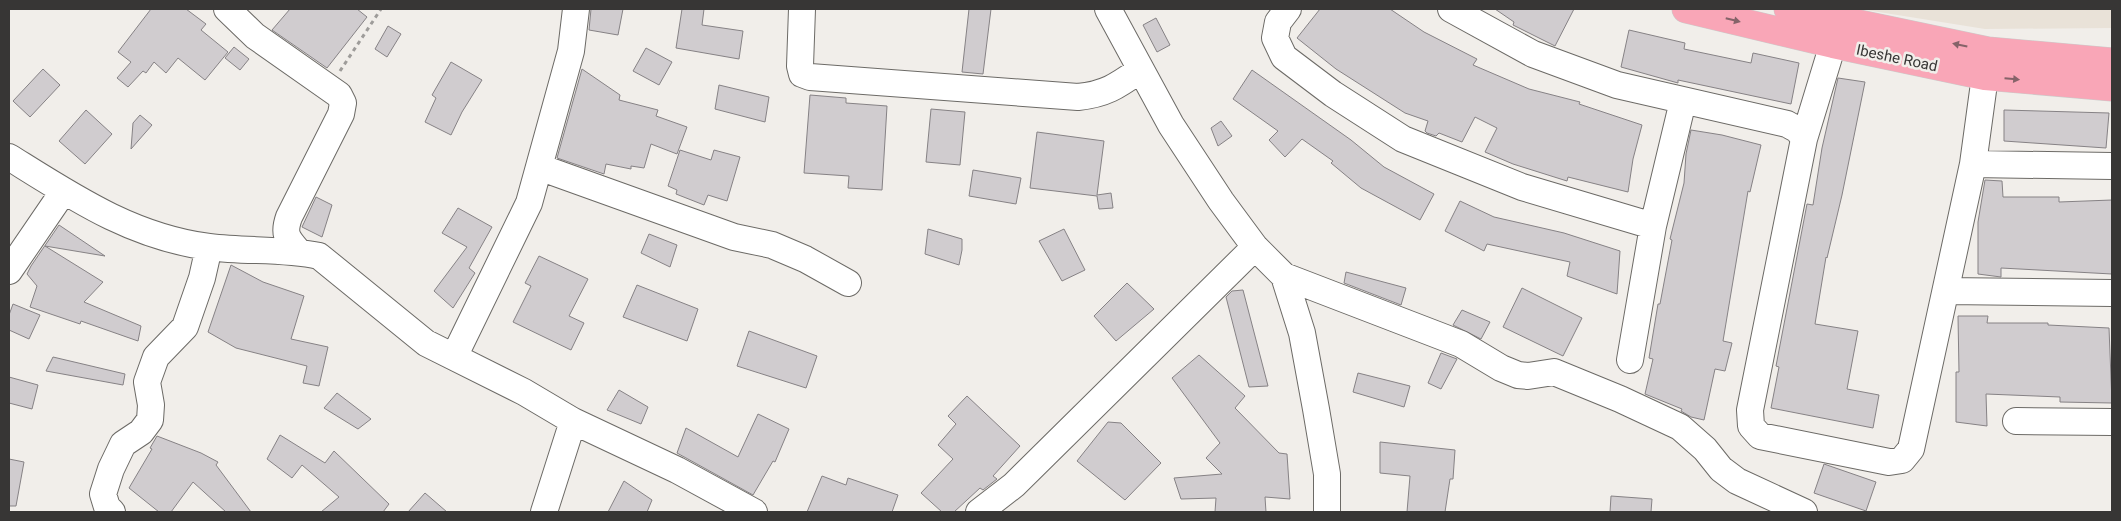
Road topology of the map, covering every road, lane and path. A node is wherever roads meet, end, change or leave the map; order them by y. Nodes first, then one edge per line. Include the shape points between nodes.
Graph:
1 (227, 9) edge
2 (381, 9) edge
3 (576, 9) edge
4 (802, 9) edge
5 (1108, 9) edge
6 (1288, 9) edge
7 (1450, 9) edge
8 (1686, 9) edge
9 (1788, 9) edge
10 (1833, 44) junction
11 (2112, 62) edge
12 (1140, 70) junction
13 (1985, 76) junction
14 (2112, 87) edge
15 (328, 88) junction
16 (1683, 101) junction
17 (1804, 139) junction
18 (9, 157) edge
19 (1973, 164) junction
20 (2112, 166) edge
21 (539, 167) junction
22 (64, 192) junction
23 (1653, 226) junction
24 (209, 247) junction
25 (1255, 247) junction
26 (298, 251) junction
27 (9, 271) edge
28 (1284, 276) junction
29 (848, 283) dead end
30 (1946, 291) junction
31 (2112, 294) edge
32 (454, 357) junction
33 (1630, 360) dead end
34 (572, 421) junction
35 (2016, 421) dead end
36 (2112, 422) edge
37 (112, 512) edge
38 (544, 512) edge
39 (754, 512) edge
40 (979, 512) edge
41 (1327, 512) edge
42 (1804, 512) edge

1 - 15 street via 255,36
2 - 15 path
3 - 21 street via 571,51
4 - 12 street via 800,66 802,74 810,77 1078,97 1098,95
5 - 12 street
6 - 23 street via 1278,22 1275,38 1284,57 1333,94 1403,139 1522,187
7 - 16 street via 1533,54 1618,85
8 -> 10 main road, Ibeshe Road
11 -> 9 main road, Ibeshe Road via 1988,51
10 - 13 main road, Ibeshe Road
10 - 17 street
12 - 25 street via 1171,125
13 -> 14 main road, Ibeshe Road
13 - 19 street
15 - 26 street via 339,95 344,104 285,228 288,240
16 - 17 street via 1787,124 1798,130
16 - 23 street
17 - 30 street via 1750,410 1751,426 1760,436 1889,462 1902,460 1911,449
18 - 22 street
19 - 20 street
19 - 30 street
21 - 29 street via 734,237 772,245
21 - 32 street via 529,203
22 - 24 street via 112,219 158,237
22 - 27 street
23 - 33 street
24 - 26 street
24 - 37 street via 185,327 156,357 147,382 150,420 141,432 123,444 111,469 103,494
25 - 28 street
25 - 40 street via 1014,485
26 - 32 street via 319,256 426,343
28 - 41 street via 1302,333 1316,409 1327,474
28 - 42 street via 1461,344 1518,375 1554,372 1620,398 1680,427 1737,481
30 - 31 street
32 - 34 street via 524,392
34 - 38 street
34 - 39 street via 677,470
35 - 36 street

